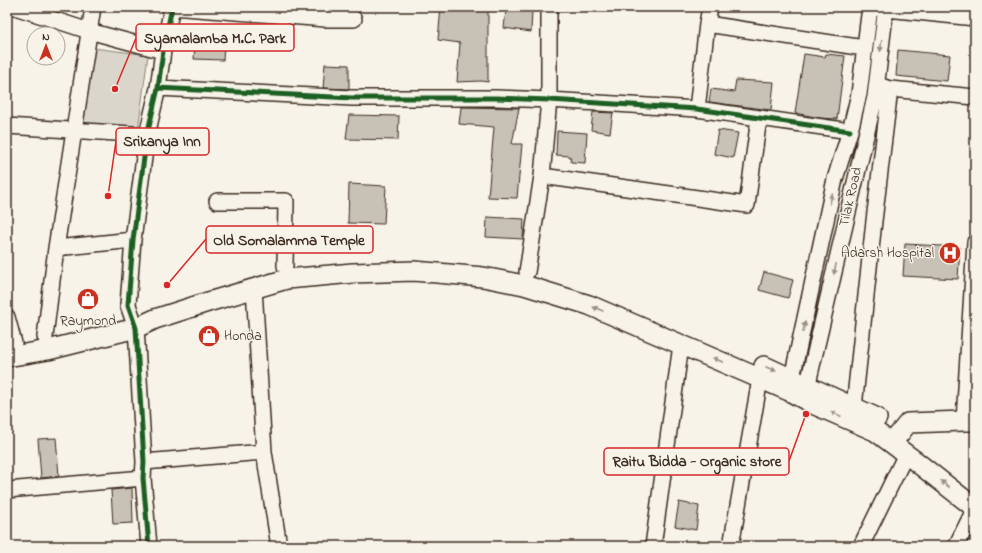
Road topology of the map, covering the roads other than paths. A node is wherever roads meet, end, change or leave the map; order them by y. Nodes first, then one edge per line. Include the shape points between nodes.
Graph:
1 (15, 7) edge
2 (94, 7) edge
3 (172, 7) edge
4 (548, 7) edge
5 (710, 7) edge
6 (870, 7) edge
7 (886, 8) edge
8 (975, 18) edge
9 (354, 19) dead end
10 (707, 24) junction
11 (89, 31) junction
12 (864, 48) junction
13 (163, 51) junction
14 (883, 87) junction
15 (158, 88) junction
16 (975, 97) edge
17 (549, 100) junction
18 (697, 109) junction
19 (759, 118) junction
20 (7, 126) edge
21 (75, 130) junction
22 (850, 131) junction
23 (147, 135) junction
24 (542, 176) junction
25 (217, 201) dead end
26 (132, 240) junction
27 (975, 242) edge
28 (56, 248) junction
29 (285, 266) junction
30 (527, 272) junction
31 (254, 288) junction
32 (7, 317) edge
33 (134, 322) junction
34 (45, 337) junction
35 (682, 345) junction
36 (972, 346) edge
37 (9, 348) edge
38 (760, 379) junction
39 (798, 388) junction
40 (854, 407) junction
41 (971, 424) edge
42 (899, 443) junction
43 (264, 452) junction
44 (144, 462) junction
45 (143, 478) junction
46 (7, 490) edge
47 (975, 491) edge
48 (975, 508) edge
49 (149, 546) edge
50 (279, 546) edge
51 (653, 546) edge
52 (730, 546) edge
53 (861, 546) edge
54 (956, 546) edge

1 - 11 street
2 - 11 street
3 - 9 street
3 - 13 street
4 - 17 street
5 - 10 street
6 - 7 street
6 - 12 street, Tilak Road
7 - 8 street
7 -> 14 street, Tilak Road
10 - 12 street
10 - 18 street
11 - 13 street
11 - 21 street
12 - 22 street, Tilak Road via 859,94
13 - 15 street
14 - 16 street
14 -> 39 street, Tilak Road via 875,97
14 - 40 street via 874,221
15 - 17 street via 352,98
15 - 23 street
17 - 18 street
17 - 24 street
18 - 19 street
19 - 22 street
19 - 24 street via 747,205
20 - 21 street
21 - 23 street
21 - 28 street
39 -> 22 street, Tilak Road via 836,179
23 - 26 street
24 - 30 street
25 - 29 street via 286,201
26 - 28 street
26 - 33 street via 128,305
27 - 36 street
28 - 34 street
29 - 30 main road via 414,258 485,264
29 - 33 main road via 204,289
30 -> 39 main road via 594,292
31 - 33 main road via 155,319
35 -> 31 main road via 589,305 524,285 483,277 414,271 353,273 287,279
31 - 43 street
32 - 37 street
33 - 34 main road
33 - 37 main road via 48,350
33 - 44 street
34 - 37 main road
38 -> 35 main road
35 - 51 street
36 - 41 street
38 - 39 main road
38 - 52 street
39 - 40 main road
42 -> 39 main road
40 - 42 main road via 882,420
41 - 42 main road via 932,421 908,423
42 - 47 main road
48 -> 42 main road
42 - 53 street
43 - 44 street
43 - 50 street
44 - 45 street
45 - 46 street
45 - 49 street
48 - 54 street

